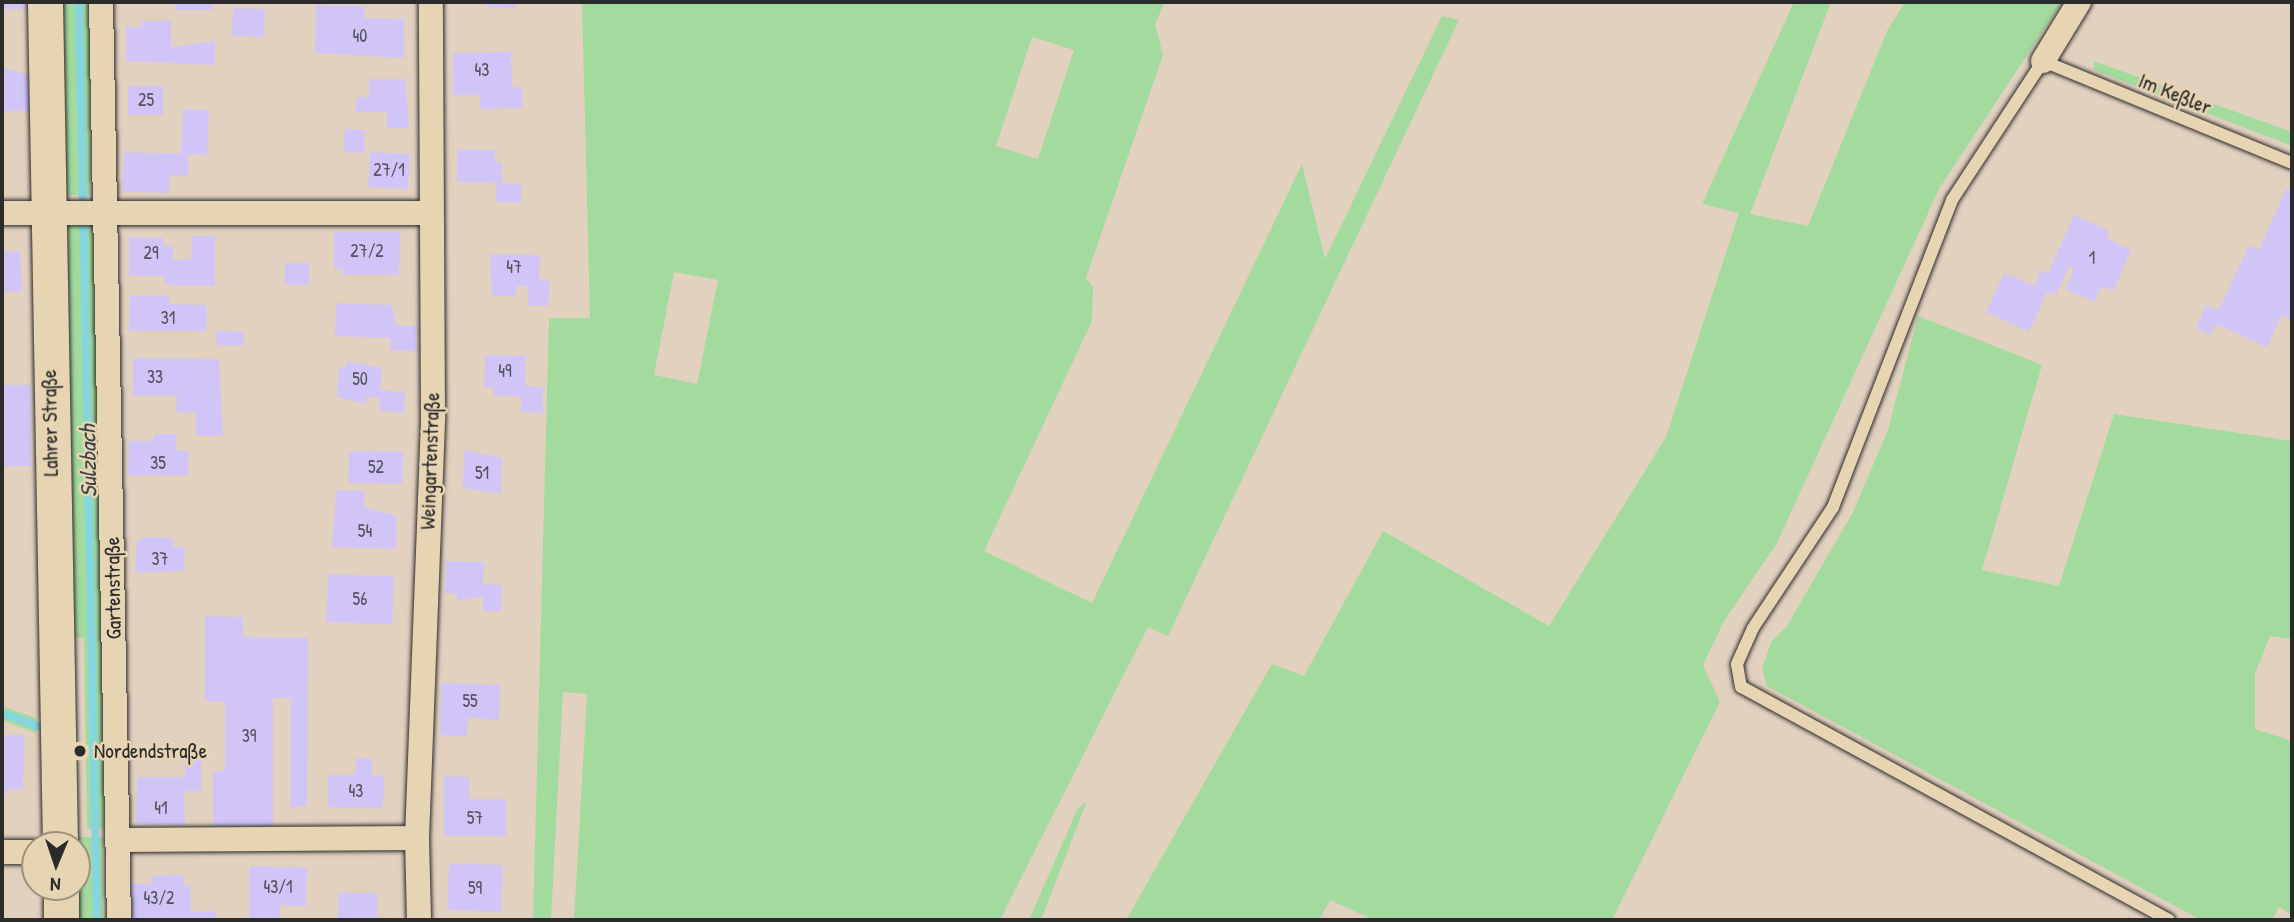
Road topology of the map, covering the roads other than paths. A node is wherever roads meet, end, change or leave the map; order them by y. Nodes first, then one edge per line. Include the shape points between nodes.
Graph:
1 (45, 2) edge
2 (101, 2) edge
3 (431, 2) edge
4 (2079, 2) edge
5 (2043, 61) junction
6 (2292, 163) edge
7 (52, 211) junction
8 (100, 211) junction
9 (2, 213) edge
10 (432, 213) junction
11 (60, 831) edge
12 (417, 838) junction
13 (118, 840) junction
14 (2, 852) edge
15 (21, 852) edge
16 (61, 901) edge
17 (61, 920) edge
18 (120, 920) edge
19 (419, 920) edge
20 (2169, 920) edge

1 - 7 street, Lahrer Straße
2 - 8 street, Gartenstraße
3 - 10 street, Weingartenstraße
4 - 5 street
5 - 6 lane, Im Keßler
5 - 20 lane via 1952,200 1838,495 1753,628 1737,664 1741,687
7 - 8 street
7 - 9 street
7 - 11 street, Lahrer Straße
8 - 10 street
8 - 13 street, Gartenstraße
10 - 12 street, Weingartenstraße via 433,416
12 - 13 street
12 - 19 street, Weingartenstraße
13 - 18 street, Gartenstraße
14 - 15 street
16 - 17 street

